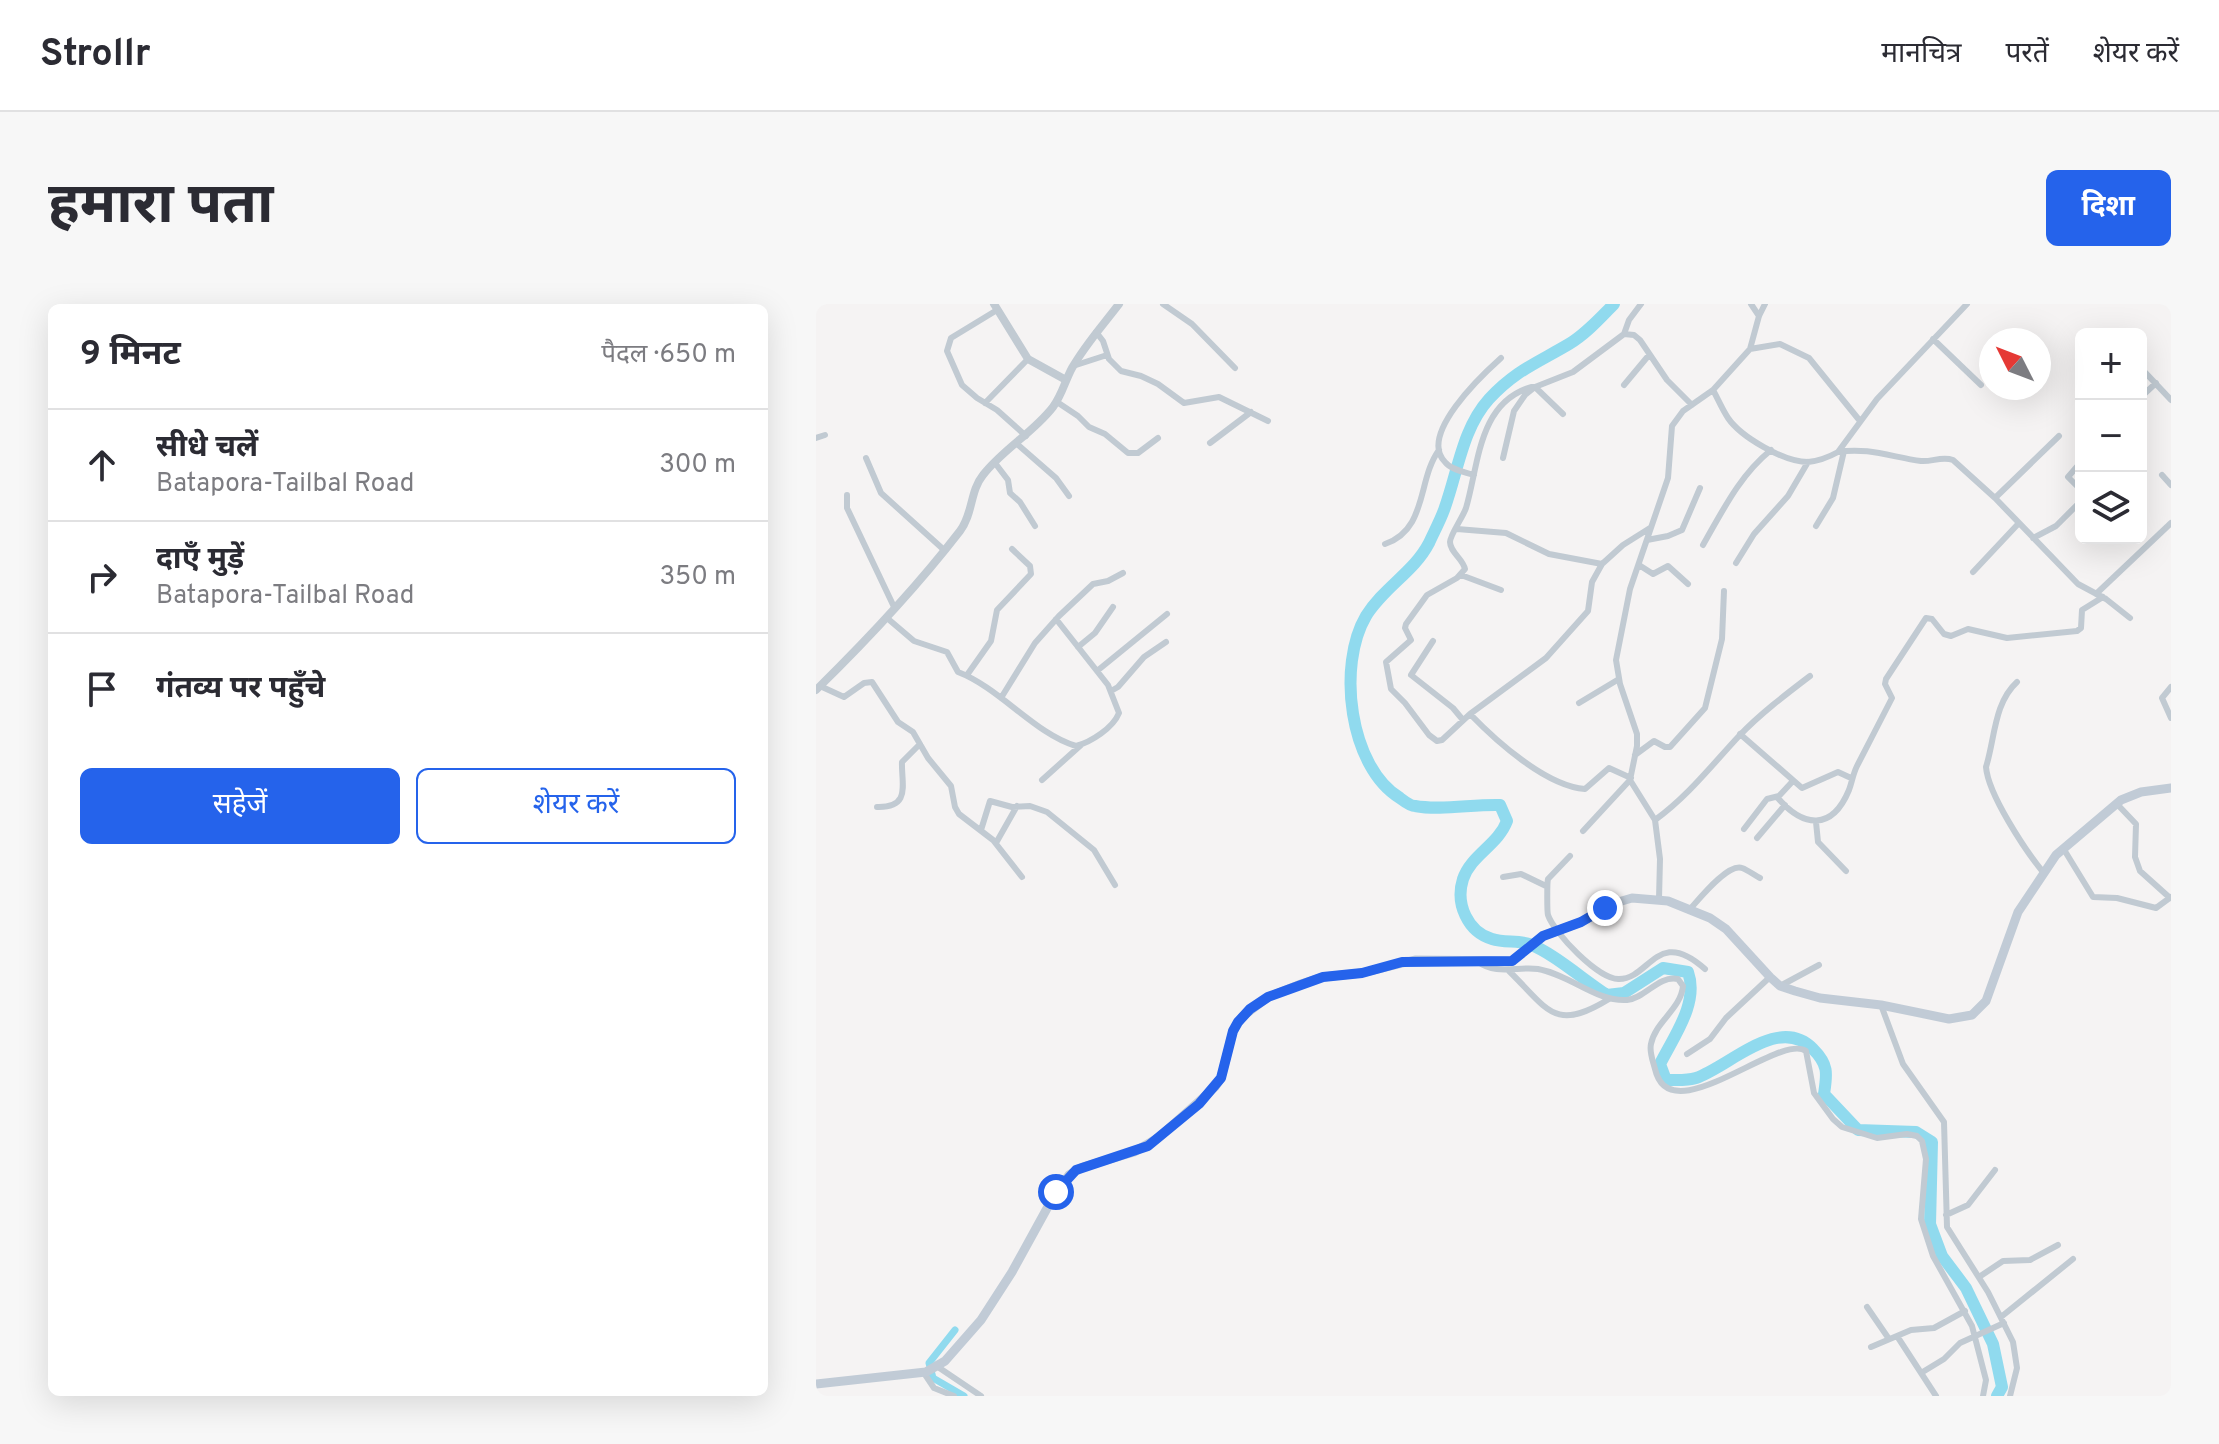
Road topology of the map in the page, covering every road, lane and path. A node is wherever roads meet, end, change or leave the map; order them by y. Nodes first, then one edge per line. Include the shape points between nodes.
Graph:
1 (1119, 304) edge
2 (1127, 304) edge
3 (1163, 304) edge
4 (1641, 304) edge
5 (1751, 304) edge
6 (1765, 304) edge
7 (1951, 304) edge
8 (1967, 304) edge
9 (995, 307) edge
10 (1958, 313) junction
11 (1759, 316) junction
12 (1096, 332) junction
13 (1624, 334) junction
14 (1933, 339) junction
15 (1750, 349) junction
16 (1107, 355) junction
17 (1649, 355) junction
18 (1501, 358) dead end
19 (1028, 359) junction
20 (1073, 366) junction
21 (1235, 368) dead end
22 (2147, 374) edge
23 (1066, 380) junction
24 (1979, 383) edge
25 (2156, 383) junction
26 (1624, 385) dead end
27 (1535, 387) junction
28 (1713, 390) junction
29 (2147, 391) edge
30 (2171, 400) edge
31 (1057, 402) junction
32 (985, 403) junction
33 (1692, 405) junction
34 (1251, 412) junction
35 (1563, 414) dead end
36 (1268, 421) dead end
37 (1860, 421) junction
38 (825, 435) dead end
39 (1026, 436) junction
40 (2059, 436) dead end
41 (816, 438) edge
42 (1158, 438) dead end
43 (1210, 443) dead end
44 (1017, 444) junction
45 (1439, 450) junction
46 (1771, 450) junction
47 (1841, 452) junction
48 (866, 458) dead end
49 (1503, 458) dead end
50 (1808, 462) junction
51 (995, 463) junction
52 (2075, 469) edge
53 (1474, 475) junction
54 (2162, 475) dead end
55 (2075, 484) edge
56 (2171, 485) edge
57 (1700, 488) dead end
58 (847, 495) dead end
59 (1069, 496) dead end
60 (1995, 498) junction
61 (2075, 507) edge
62 (2019, 523) junction
63 (2171, 523) edge
64 (1035, 526) dead end
65 (1816, 526) dead end
66 (1650, 528) junction
67 (1457, 529) junction
68 (2033, 538) junction
69 (1647, 540) junction
70 (1385, 544) dead end
71 (1703, 545) dead end
72 (943, 549) junction
73 (1012, 549) dead end
74 (1736, 563) dead end
75 (1602, 564) junction
76 (1639, 565) junction
77 (1973, 572) dead end
78 (1123, 573) dead end
79 (1461, 575) junction
80 (1688, 584) dead end
81 (1501, 590) dead end
82 (1724, 591) dead end
83 (2100, 596) junction
84 (1113, 607) dead end
85 (895, 609) junction
86 (1167, 614) dead end
87 (887, 618) junction
88 (2130, 618) dead end
89 (1056, 619) junction
90 (1433, 641) dead end
91 (1166, 642) dead end
92 (1078, 647) junction
93 (1097, 671) junction
94 (967, 675) junction
95 (1810, 676) dead end
96 (1619, 679) junction
97 (2017, 682) dead end
98 (2171, 687) edge
99 (818, 688) edge
100 (1111, 691) junction
101 (1001, 698) junction
102 (1579, 703) dead end
103 (1470, 714) junction
104 (2171, 718) edge
105 (1463, 720) junction
106 (1740, 734) junction
107 (920, 744) junction
108 (1082, 744) junction
109 (1635, 755) junction
110 (1851, 778) junction
111 (1630, 779) junction
112 (1042, 780) dead end
113 (1792, 782) junction
114 (2171, 788) edge
115 (1777, 797) junction
116 (2117, 804) junction
117 (1785, 805) junction
118 (1017, 806) junction
119 (877, 807) dead end
120 (1655, 820) junction
121 (1816, 822) junction
122 (1744, 829) dead end
123 (981, 830) junction
124 (1583, 831) dead end
125 (1757, 838) dead end
126 (996, 843) junction
127 (2063, 848) junction
128 (1570, 856) dead end
129 (1846, 871) dead end
130 (2043, 872) junction
131 (1022, 877) dead end
132 (1503, 877) dead end
133 (1760, 878) dead end
134 (1115, 885) dead end
135 (1546, 886) junction
136 (2170, 897) edge
137 (1659, 899) junction
138 (1691, 908) junction
139 (1557, 931) junction
140 (1476, 960) junction
141 (1819, 965) dead end
142 (1705, 969) dead end
143 (1509, 971) junction
144 (1770, 977) junction
145 (1780, 986) junction
146 (1609, 999) junction
147 (1881, 1005) junction
148 (1687, 1054) dead end
149 (1995, 1170) dead end
150 (1946, 1215) junction
151 (2058, 1245) dead end
152 (2073, 1259) dead end
153 (1979, 1277) junction
154 (1867, 1307) dead end
155 (1965, 1311) junction
156 (2003, 1320) junction
157 (1897, 1336) junction
158 (1978, 1336) junction
159 (1889, 1339) junction
160 (1871, 1347) dead end
161 (930, 1370) junction
162 (1921, 1373) junction
163 (816, 1384) edge
164 (954, 1396) edge
165 (981, 1396) edge
166 (1936, 1396) edge
167 (1983, 1396) edge
168 (2010, 1396) edge

1 - 2 street
1 - 12 street
3 - 21 street via 1192,324
4 - 13 street
5 - 11 street
6 - 11 street
7 - 10 street
8 - 10 street
9 - 19 street
9 - 32 street via 947,346 958,378
10 - 14 street
11 - 15 street
12 - 16 street
12 - 20 street
13 - 17 street via 1634,335
13 - 27 street via 1573,372
14 - 24 street
14 - 37 street
15 - 28 street
15 - 37 street via 1780,344 1809,358
16 - 20 street
16 - 34 street via 1121,371 1150,380 1184,403 1219,397
17 - 26 street
17 - 33 street
18 - 45 street via 1454,408
19 - 23 street
19 - 32 street
20 - 23 street
22 - 25 street
23 - 31 street
25 - 29 street
25 - 30 street
27 - 35 street
27 - 49 street via 1514,411
27 - 53 street via 1520,391 1497,410
28 - 33 street
28 - 46 street via 1733,423
31 - 39 street
31 - 42 street via 1131,454
32 - 39 street
33 - 66 street via 1672,426 1668,478
34 - 36 street
34 - 43 street
37 - 47 street
38 - 41 street
39 - 44 street
40 - 60 street
44 - 51 street
44 - 59 street
45 - 53 street via 1450,467
45 - 70 street via 1417,516
46 - 50 street
46 - 71 street via 1748,471
47 - 50 street
47 - 60 street via 1858,449 1923,461 1948,458
47 - 65 street via 1833,498
48 - 72 street via 881,493
50 - 74 street
51 - 64 street
51 - 72 street via 977,483 965,524
52 - 55 street via 2068,477
53 - 67 street
54 - 56 street
57 - 69 street via 1682,530
58 - 85 street via 847,508
60 - 62 street
61 - 68 street via 2056,526
62 - 68 street
62 - 77 street
63 - 83 street
66 - 69 street
66 - 75 street
67 - 75 street via 1506,533 1549,554
67 - 79 street via 1450,545 1465,566
68 - 83 street via 2078,584
69 - 76 street
72 - 85 street
73 - 94 street via 1030,566 1031,574 997,610 991,641
75 - 103 street via 1592,582 1589,609 1562,641
76 - 80 street via 1653,574 1668,566
76 - 96 street via 1617,647
78 - 89 street via 1093,584
79 - 81 street
79 - 105 street via 1424,598 1405,626 1411,640 1386,662 1391,689 1429,735 1442,740
82 - 109 street via 1722,639 1704,711 1670,747 1654,741
83 - 88 street
83 - 110 street via 2082,610 2077,631 2007,638 1968,629 1951,636 1926,618 1886,679 1892,698
84 - 92 street
85 - 87 street
86 - 93 street
87 - 94 street via 914,641 947,652 955,669
87 - 99 street
89 - 92 street
89 - 101 street
90 - 105 street via 1411,675
91 - 100 street
92 - 93 street
93 - 100 street
94 - 101 street
95 - 106 street
96 - 102 street
96 - 109 street via 1637,734
97 - 130 street via 2000,706 1987,777
98 - 104 street via 2162,698
99 - 107 street via 844,697 872,682
100 - 108 street via 1118,717
101 - 108 street via 1068,743
103 - 105 street
103 - 111 street via 1496,740 1555,779 1585,789 1609,768
106 - 113 street
106 - 120 street via 1686,797
107 - 119 street via 902,762 903,794 890,806
107 - 123 street via 951,786 957,811
108 - 112 street
109 - 111 street
110 - 113 street via 1838,772 1804,788
110 - 121 street via 1833,815
111 - 120 street
111 - 124 street
113 - 115 street
114 - 116 main road via 2141,792
115 - 117 street
115 - 122 street via 1767,799
116 - 127 main road
116 - 136 street via 2136,824 2140,871
117 - 121 street
117 - 125 street
118 - 123 street via 990,801
118 - 126 street
118 - 134 street via 1043,809 1080,837
120 - 137 street
121 - 129 street via 1818,842
123 - 126 street
126 - 131 street
127 - 130 main road
127 - 136 street via 2093,897 2150,908
128 - 135 street
130 - 147 main road via 2018,912 1990,994 1977,1012 1949,1019
132 - 135 street via 1521,874
133 - 138 street via 1735,867
135 - 139 street via 1547,913
137 - 138 main road
137 - 139 main road via 1622,900
138 - 144 main road via 1726,929
139 - 140 main road via 1512,961
139 - 142 street via 1612,978 1625,978 1652,958 1670,953
140 - 143 street via 1487,968
140 - 161 main road via 1415,960 1323,977 1250,1009 1233,1031 1221,1078 1199,1104 1148,1146 1076,1170 1061,1184 994,1302
141 - 145 street
143 - 146 street via 1563,975
143 - 146 street via 1540,1005 1567,1016 1583,1014
144 - 145 main road
144 - 148 street via 1710,1039
145 - 147 main road via 1820,998
146 - 155 street via 1635,998 1669,978 1682,982 1681,997 1651,1045 1662,1084 1680,1090 1711,1084 1799,1047 1806,1051 1814,1093 1842,1127 1877,1138 1917,1136 1926,1159 1924,1232 1937,1266
147 - 150 street via 1903,1064 1944,1122
149 - 150 street via 1968,1205
150 - 153 street via 1951,1236
151 - 153 street via 2030,1260 2003,1261
152 - 156 street
153 - 156 street
154 - 159 street
155 - 157 street via 1934,1328
155 - 158 street
156 - 158 street
156 - 168 street via 2016,1354
157 - 159 street
157 - 162 street
158 - 162 street via 1955,1346
158 - 167 street via 1986,1380
159 - 160 street
161 - 163 main road
161 - 164 street via 934,1388
161 - 165 street
162 - 166 street

